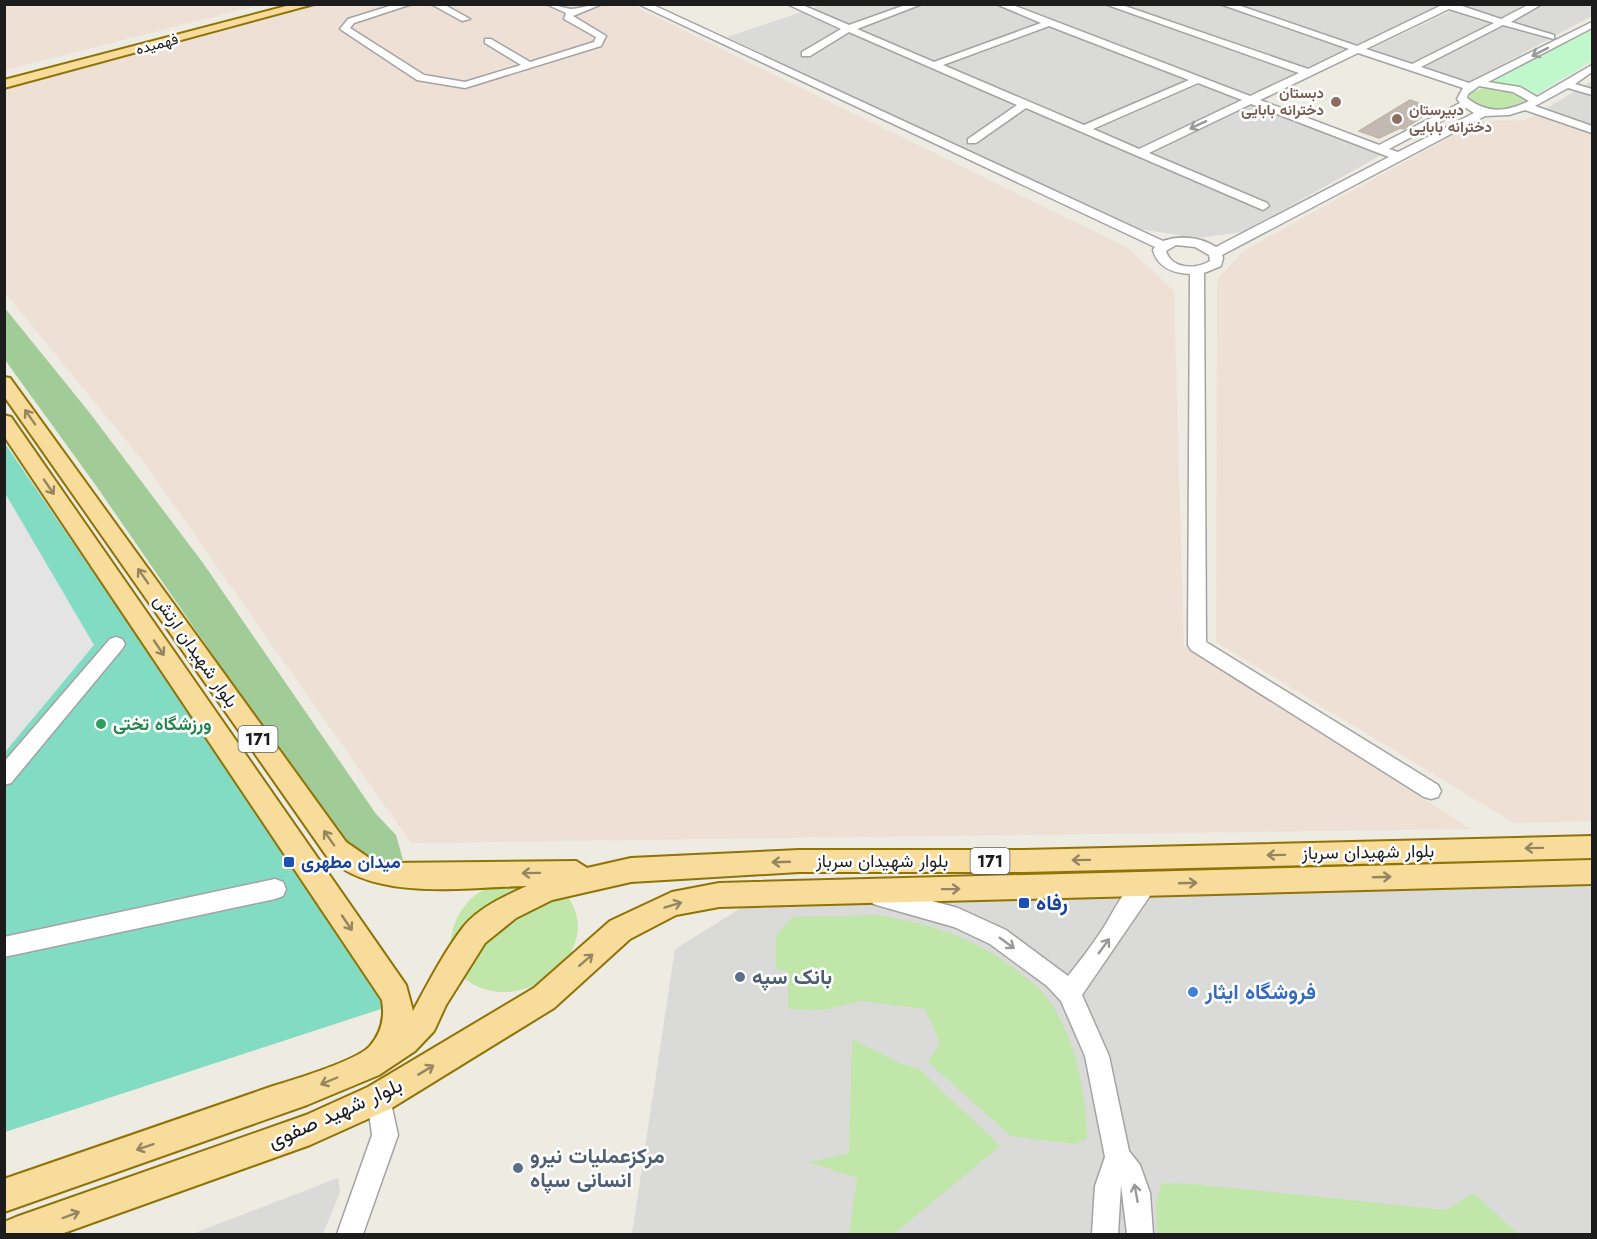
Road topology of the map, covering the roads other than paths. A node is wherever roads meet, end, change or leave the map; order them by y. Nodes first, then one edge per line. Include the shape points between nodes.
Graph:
1 (275, 4) edge
2 (309, 4) edge
3 (408, 4) edge
4 (435, 4) edge
5 (550, 4) edge
6 (598, 4) edge
7 (641, 4) edge
8 (814, 4) edge
9 (918, 4) edge
10 (1000, 4) edge
11 (1017, 4) edge
12 (1109, 4) edge
13 (1224, 4) edge
14 (1538, 4) edge
15 (632, 5) edge
16 (1448, 5) edge
17 (796, 7) edge
18 (571, 8) edge
19 (465, 19) dead end
20 (1503, 22) junction
21 (1049, 23) junction
22 (1593, 25) edge
23 (848, 28) junction
24 (1551, 37) dead end
25 (488, 40) dead end
26 (1357, 50) junction
27 (806, 54) dead end
28 (529, 65) junction
29 (934, 65) junction
30 (1412, 68) junction
31 (1593, 69) edge
32 (4, 73) edge
33 (1309, 73) junction
34 (1197, 80) junction
35 (4, 84) edge
36 (1566, 84) junction
37 (1474, 85) junction
38 (1593, 92) edge
39 (1259, 100) junction
40 (1025, 104) junction
41 (1466, 104) junction
42 (1531, 104) junction
43 (1484, 112) junction
44 (1085, 129) junction
45 (1593, 130) edge
46 (972, 141) dead end
47 (1385, 146) junction
48 (1140, 153) junction
49 (1402, 153) junction
50 (1153, 158) junction
51 (1263, 206) dead end
52 (1163, 246) junction
53 (1215, 253) junction
54 (1197, 270) junction
55 (4, 382) edge
56 (4, 421) edge
57 (116, 644) dead end
58 (4, 777) edge
59 (1431, 791) dead end
60 (1593, 847) edge
61 (631, 870) junction
62 (1593, 872) edge
63 (1147, 884) junction
64 (276, 889) dead end
65 (853, 891) junction
66 (620, 930) joint
67 (4, 947) edge
68 (1069, 993) junction
69 (436, 995) joint
70 (368, 1065) junction
71 (379, 1098) junction
72 (1118, 1157) junction
73 (4, 1196) edge
74 (16, 1234) edge
75 (350, 1234) edge
76 (1105, 1234) edge
77 (1140, 1234) edge

1 - 32 main road, فهمیده
2 - 35 main road, فهمیده
3 - 28 street via 351,21 345,29 422,78 441,82 465,84
4 - 19 street
5 - 18 street
6 - 18 street
7 - 15 street
7 - 52 street
8 - 17 street
9 - 23 street
10 - 21 street
11 - 39 street
12 - 33 street
13 - 26 street
14 - 20 street
16 - 20 street
16 - 26 street
17 - 23 street
18 - 28 street via 567,16 601,36 598,44
20 - 24 street
20 - 30 street
21 - 29 street
21 - 34 street
22 -> 37 street
23 - 27 street
23 - 29 street
25 - 28 street
26 - 30 street
26 - 33 street
29 - 40 street
30 - 37 street
31 - 36 street
33 - 39 street
34 - 39 street
34 - 44 street
36 - 38 street
36 - 42 street
37 - 41 street via 1463,93
37 - 42 street via 1516,89
39 - 47 street
39 -> 48 street
39 - 50 street
40 - 44 street
40 - 46 street
41 - 43 street
41 - 47 street
42 - 43 street via 1508,113
42 - 45 street
43 - 49 street
44 - 48 street
47 - 49 street
48 - 50 street
49 - 53 street
50 - 51 street
52 - 53 street via 1176,241 1195,242
52 - 54 street via 1163,260 1177,268
53 - 54 street via 1217,258 1212,266
54 - 59 street via 1197,645
61 -> 55 main road, بلوار شهیدان ارتش / 171 via 411,876 386,875 356,867 337,850
56 -> 70 main road, بلوار شهیدان ارتش / 171 via 396,995 400,1016 394,1039
57 - 58 street
60 -> 61 main road, بلوار شهیدان سرباز / 171 via 1023,861 798,861
61 - 69 main road, بلوار شهیدان سرباز / 171 via 547,889 506,909 476,934
63 -> 62 main road, بلوار شهیدان سرباز / 171
65 -> 63 main road, بلوار شهیدان سرباز / 171
68 -> 63 street
64 - 67 street
66 -> 65 main road, بلوار شهیدان سرباز / 171 via 672,904 719,895
65 -> 68 street via 958,918 998,937
71 -> 66 main road, بلوار شهید صفوی via 544,998
68 - 72 street via 1097,1056
69 - 70 main road, بلوار شهید صفوی via 424,1021 404,1041
70 -> 73 main road, بلوار شهید صفوی
74 -> 71 main road, بلوار شهید صفوی via 310,1129
71 - 75 street via 385,1135
72 - 76 street via 1108,1186
77 -> 72 street via 1137,1190 1128,1166

